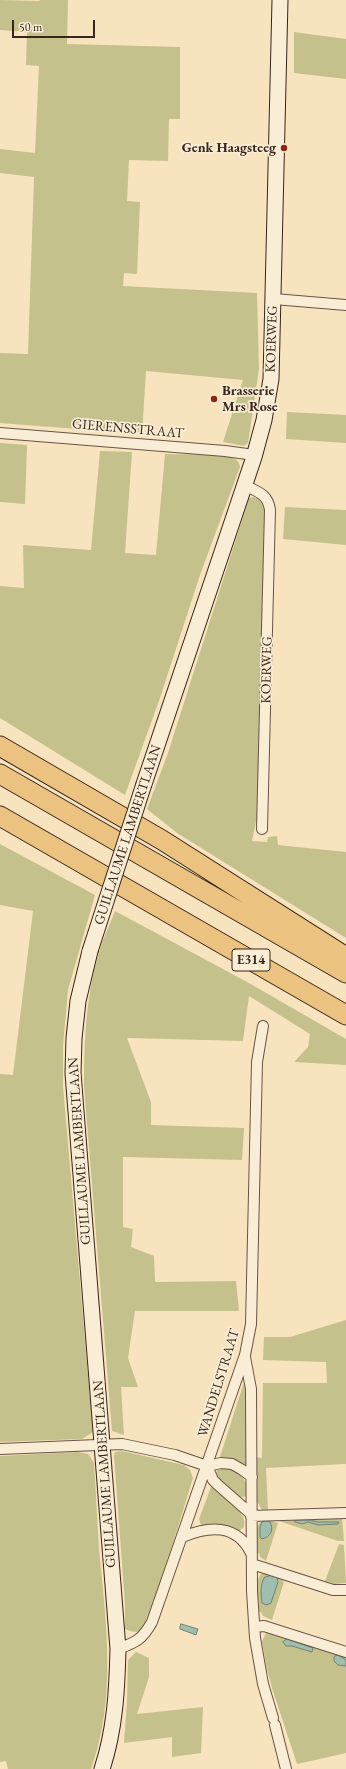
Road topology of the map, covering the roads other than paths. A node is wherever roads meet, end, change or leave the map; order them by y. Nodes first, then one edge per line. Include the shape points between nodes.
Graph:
1 (280, 0) edge
2 (274, 299) junction
3 (346, 305) edge
4 (0, 433) edge
5 (254, 457) junction
6 (244, 485) junction
7 (0, 746) edge
8 (0, 774) edge
9 (0, 816) edge
10 (262, 829) dead end
11 (346, 957) edge
12 (346, 973) edge
13 (346, 1015) edge
14 (263, 1026) dead end
15 (245, 1355) junction
16 (103, 1444) junction
17 (0, 1449) edge
18 (207, 1466) junction
19 (252, 1477) junction
20 (346, 1513) edge
21 (251, 1515) junction
22 (182, 1537) junction
23 (252, 1560) junction
24 (346, 1590) edge
25 (255, 1627) junction
26 (118, 1649) junction
27 (346, 1652) edge
28 (102, 1769) edge
29 (286, 1769) edge

1 - 2 street, KOERWEG
2 - 3 street
2 - 5 street, KOERWEG via 271,379
4 - 5 street, GIERENSSTRAAT via 225,451
5 - 6 street, KOERWEG
6 - 10 street, KOERWEG via 262,494 269,501 270,510
6 - 16 street, GUILLAUME LAMBERTLAAN, bridge via 90,951 78,1001 73,1073
7 - 11 highway via 162,840
8 - 12 highway, E314
9 - 13 highway, E314
14 - 15 street, WANDELSTRAAT via 257,1062 252,1324
15 - 18 street, WANDELSTRAAT
15 - 19 street via 251,1388
16 - 17 street
16 - 18 street via 122,1444 175,1455
16 - 26 street, GUILLAUME LAMBERTLAAN
18 - 19 street via 232,1464
18 - 21 street via 213,1480
18 - 22 street, WANDELSTRAAT
19 - 21 street
20 - 21 street
21 - 23 street
22 - 23 street via 206,1529 226,1530 241,1538
22 - 26 street, WANDELSTRAAT via 146,1634
23 - 24 street via 333,1590
23 - 25 street
25 - 27 street via 264,1626
25 - 29 street via 263,1684
26 - 28 street, GUILLAUME LAMBERTLAAN via 113,1726

